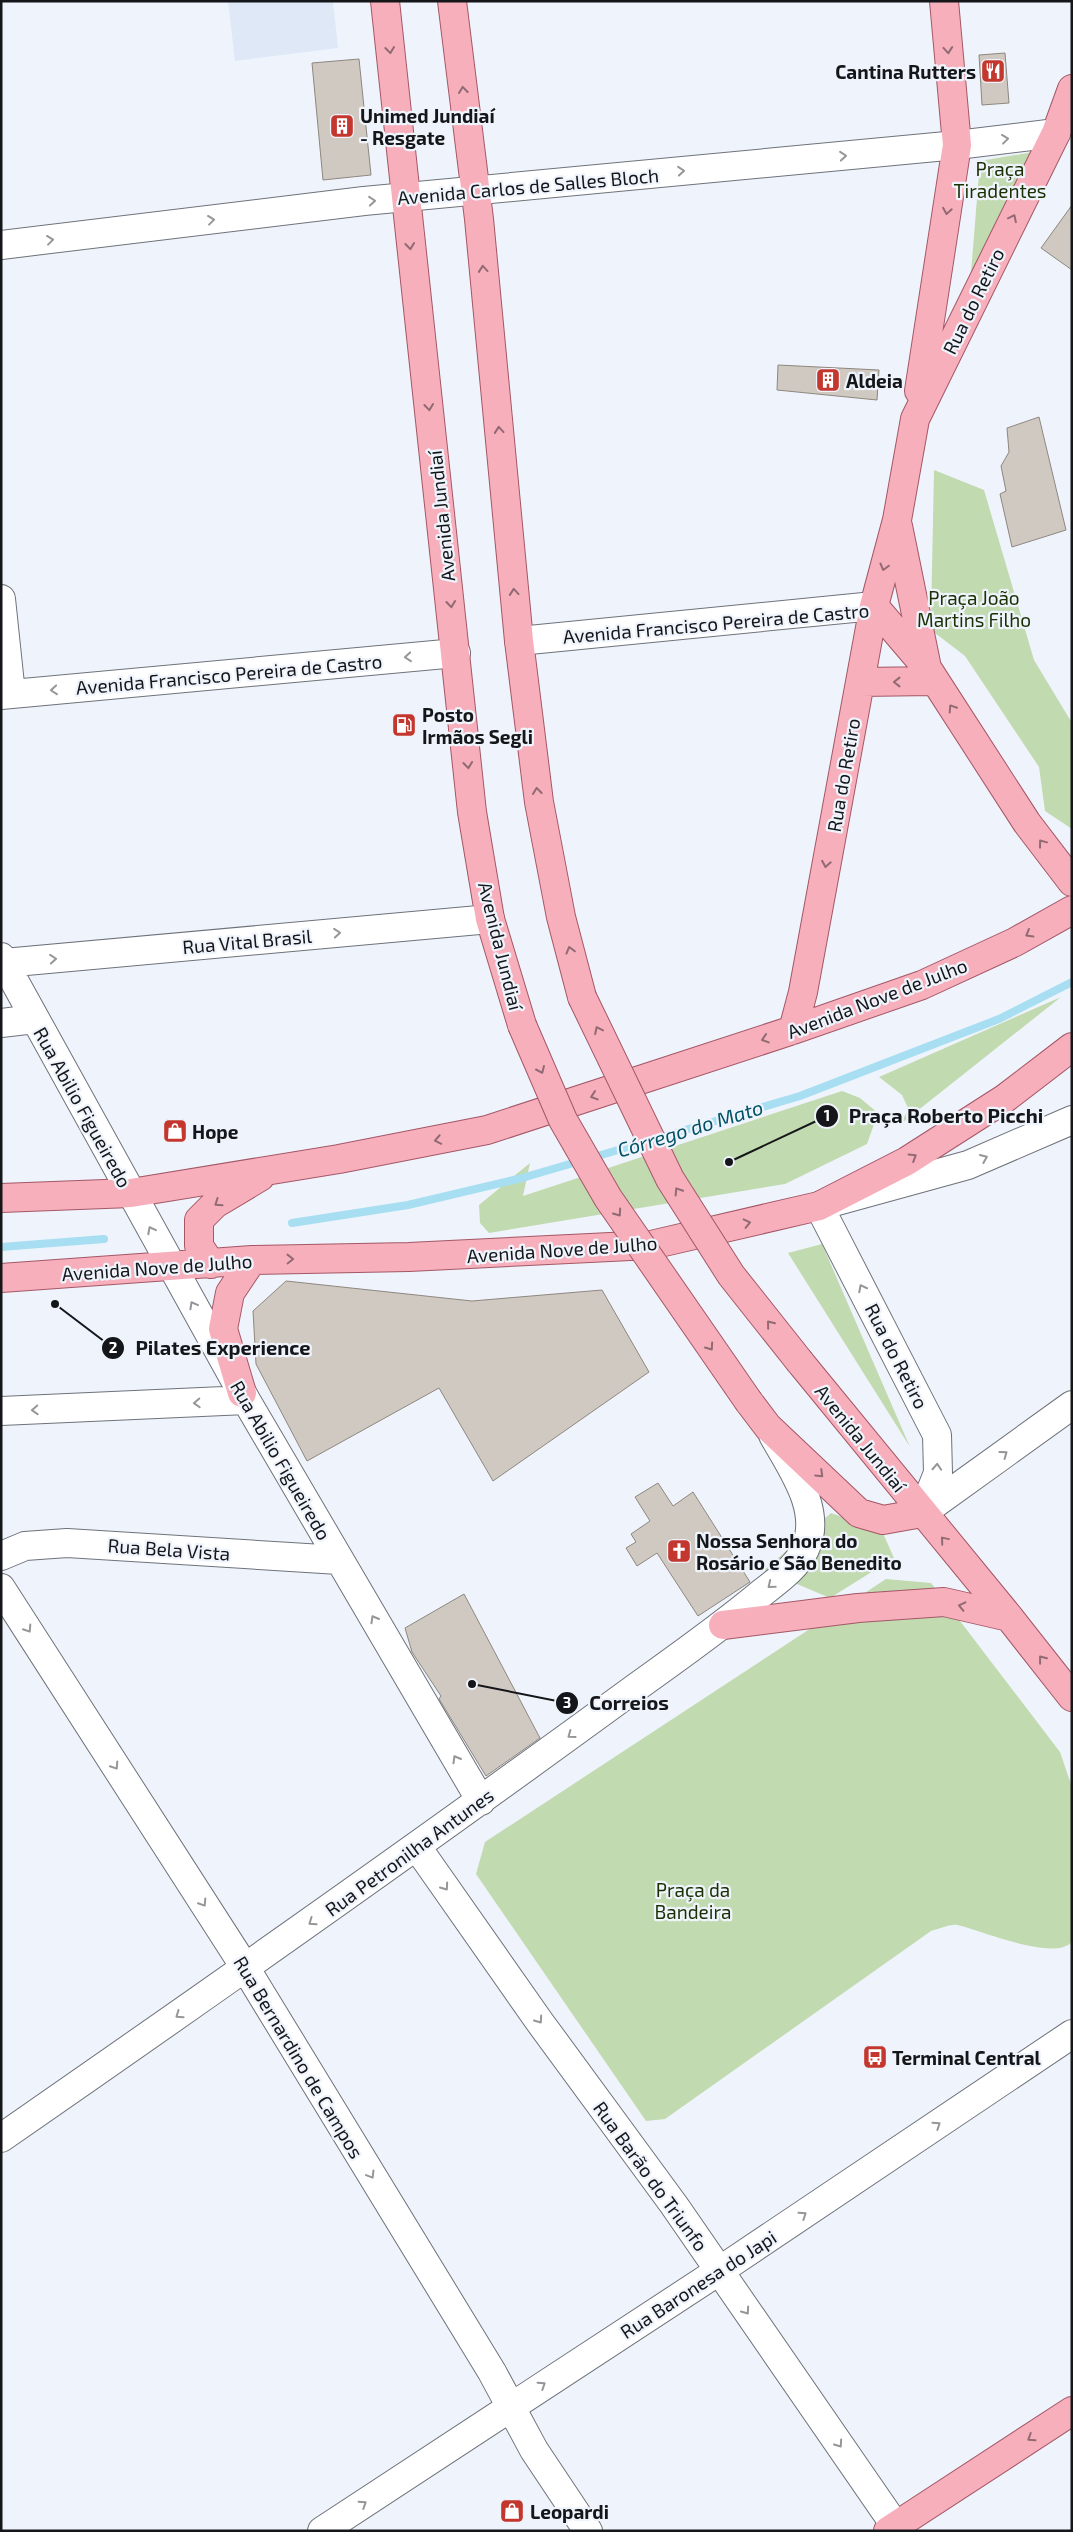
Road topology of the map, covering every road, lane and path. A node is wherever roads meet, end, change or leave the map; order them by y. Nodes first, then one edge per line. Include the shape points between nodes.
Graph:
1 (385, 1) edge
2 (452, 1) edge
3 (944, 1) edge
4 (1072, 89) edge
5 (1056, 133) junction
6 (957, 145) junction
7 (475, 191) junction
8 (406, 197) junction
9 (1, 245) edge
10 (914, 419) junction
11 (897, 520) junction
12 (1, 598) edge
13 (874, 606) junction
14 (519, 641) junction
15 (456, 653) junction
16 (930, 674) junction
17 (860, 682) junction
18 (6, 694) edge
19 (1072, 882) edge
20 (1072, 910) edge
21 (490, 919) junction
22 (3, 960) edge
23 (35, 1019) junction
24 (1, 1023) edge
25 (1072, 1028) edge
26 (793, 1030) junction
27 (1072, 1047) edge
28 (1004, 1099) junction
29 (1072, 1120) edge
30 (274, 1169) junction
31 (131, 1193) junction
32 (1, 1198) edge
33 (819, 1206) junction
34 (252, 1260) junction
35 (211, 1264) junction
36 (171, 1267) junction
37 (1, 1278) edge
38 (244, 1397) junction
39 (1072, 1405) edge
40 (1, 1411) edge
41 (768, 1427) junction
42 (922, 1513) junction
43 (1, 1556) edge
44 (339, 1560) junction
45 (1, 1588) edge
46 (1009, 1617) junction
47 (723, 1625) junction
48 (1072, 1697) edge
49 (481, 1802) junction
50 (417, 1847) junction
51 (246, 1969) junction
52 (1072, 2034) edge
53 (1, 2138) edge
54 (718, 2271) junction
55 (510, 2406) junction
56 (1072, 2411) edge
57 (894, 2529) edge
58 (322, 2531) edge
59 (588, 2531) edge

1 -> 8 main road, Avenida Jundiaí
7 -> 2 main road
3 -> 6 main road
4 - 5 main road, Rua do Retiro
6 -> 5 street, Avenida Carlos de Salles Bloch
10 -> 5 main road, Rua do Retiro
7 -> 6 street, Avenida Carlos de Salles Bloch
6 -> 10 main road
7 - 8 street, Avenida Carlos de Salles Bloch
14 -> 7 main road
9 -> 8 street, Avenida Carlos de Salles Bloch
8 -> 15 main road, Avenida Jundiaí
10 - 11 main road, Rua do Retiro
11 -> 13 main road, Rua do Retiro
11 - 16 main road, Rua do Retiro
12 - 18 street
13 - 14 street, Avenida Francisco Pereira de Castro
13 - 16 main road, Avenida Francisco Pereira de Castro
13 - 17 main road, Rua do Retiro
42 -> 14 main road, Avenida Jundiaí, bridge via 731,1275 670,1179 582,997 561,917 539,802
15 -> 18 street, Avenida Francisco Pereira de Castro
15 -> 21 main road, Avenida Jundiaí via 472,812
16 -> 17 main road
19 -> 16 main road, Avenida Francisco Pereira de Castro via 1027,823
17 -> 26 main road, Rua do Retiro via 803,992
20 -> 26 main road, Avenida Nove de Julho via 1016,942 922,984
22 -> 21 street, Rua Vital Brasil
21 -> 41 main road, Avenida Jundiaí, bridge via 522,1025 564,1120 608,1198
22 - 23 street, Rua Abilio Figueiredo
23 - 24 street
23 - 31 street, Rua Abilio Figueiredo
25 - 28 main road
26 -> 30 main road, Avenida Nove de Julho via 487,1130
27 - 28 main road, Avenida Nove de Julho
33 -> 28 main road, Avenida Nove de Julho via 907,1161
33 -> 29 street via 968,1164
30 - 31 main road, Avenida Nove de Julho
30 -> 35 main road via 215,1204 199,1220 199,1246
31 - 32 main road, Avenida Nove de Julho
36 -> 31 street, Rua Abilio Figueiredo
34 -> 33 main road, Avenida Nove de Julho via 409,1257 651,1245
42 -> 33 street, Rua do Retiro via 938,1473 937,1435
34 - 35 main road, Avenida Nove de Julho
34 - 38 main road via 230,1293 223,1329
35 - 36 main road, Avenida Nove de Julho
36 - 37 main road, Avenida Nove de Julho
38 -> 36 street, Rua Abilio Figueiredo
38 -> 40 street
38 - 44 street, Rua Abilio Figueiredo
42 -> 39 street
41 -> 42 main road, Avenida Jundiaí via 858,1513 883,1520
41 -> 47 street, Rua Petronilha Antunes via 804,1492 811,1531 805,1550 791,1569
46 -> 42 main road, Avenida Jundiaí
43 - 44 street, Rua Bela Vista via 25,1546 67,1543
49 -> 44 street, Rua Abilio Figueiredo
45 -> 51 street, Rua Bernardino de Campos
46 -> 47 main road via 944,1602 858,1608
48 -> 46 main road, Avenida Jundiaí
47 -> 49 street, Rua Petronilha Antunes
49 - 50 street, Rua Petronilha Antunes
50 -> 51 street, Rua Petronilha Antunes
50 -> 54 street, Rua Barão do Triunfo
51 -> 53 street, Rua Petronilha Antunes
51 -> 55 street, Rua Bernardino de Campos
54 -> 52 street, Rua Baronesa do Japi
55 -> 54 street, Rua Baronesa do Japi
54 -> 57 street, Rua Barão do Triunfo
58 -> 55 street, Rua Baronesa do Japi
55 - 59 street, Rua Bernardino de Campos via 534,2450
56 -> 57 main road

